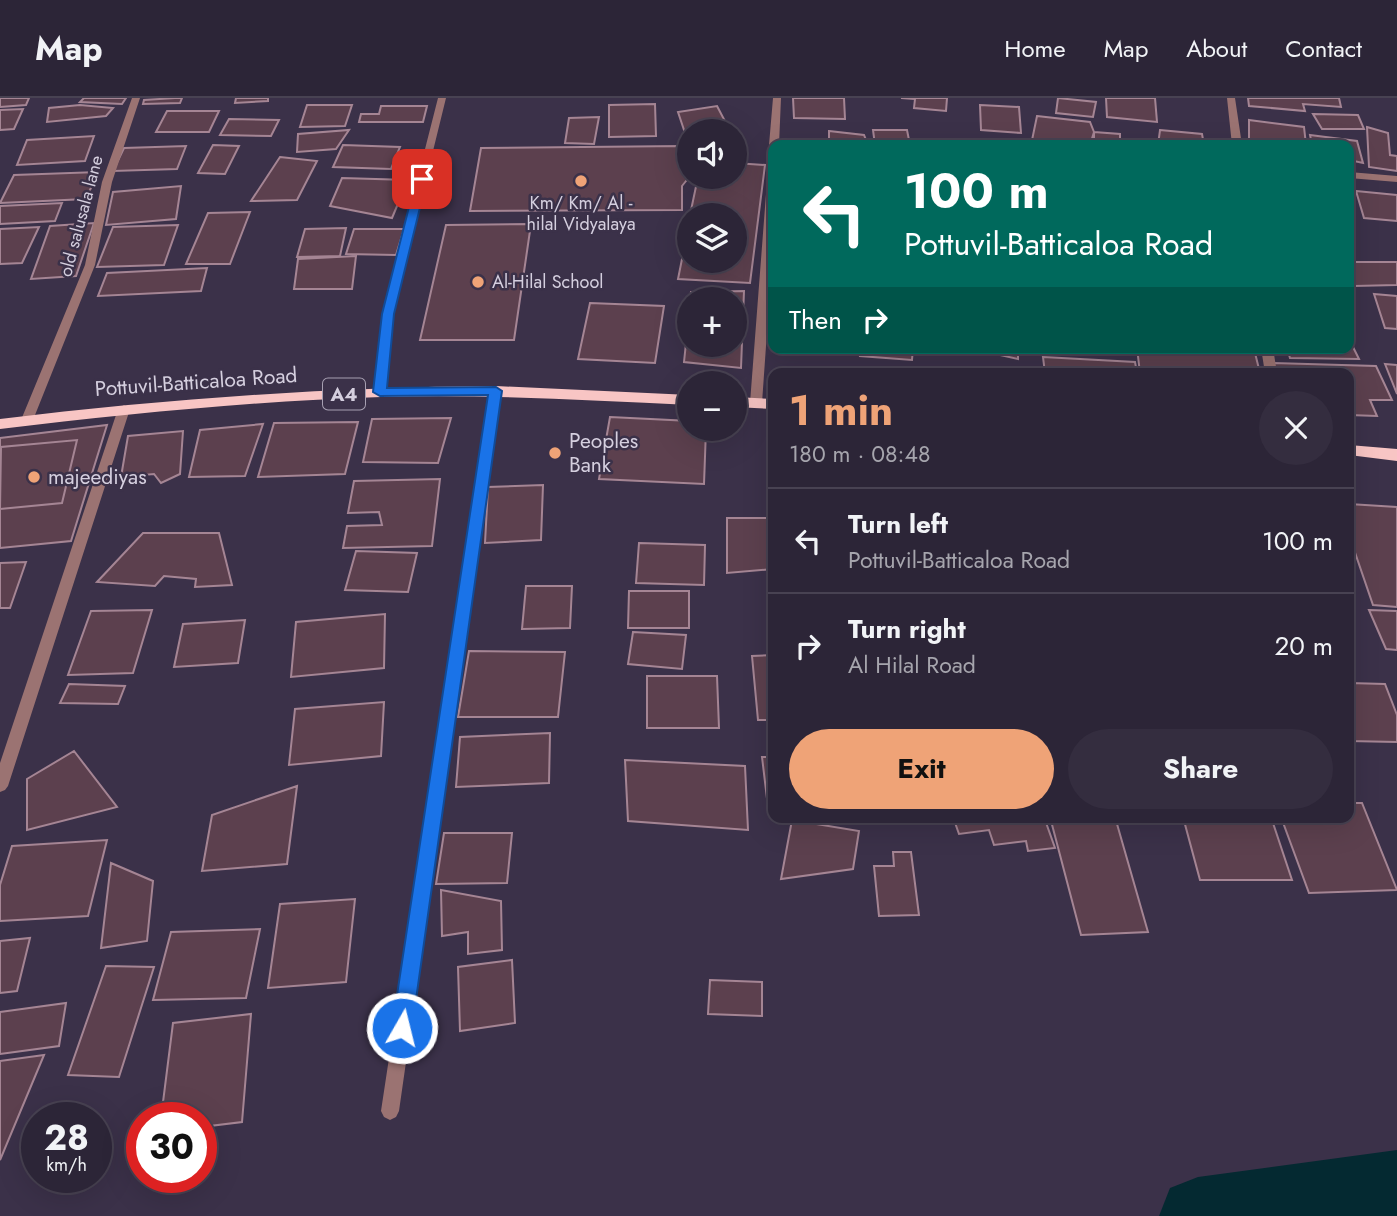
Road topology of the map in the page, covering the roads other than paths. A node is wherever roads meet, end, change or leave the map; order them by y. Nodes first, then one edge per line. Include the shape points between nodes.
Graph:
1 (136, 98) edge
2 (442, 98) edge
3 (777, 98) edge
4 (1231, 98) edge
5 (774, 140) edge
6 (1236, 140) edge
7 (1354, 175) edge
8 (1397, 179) edge
9 (768, 238) edge
10 (496, 391) junction
11 (380, 392) junction
12 (677, 399) edge
13 (747, 403) edge
14 (756, 403) junction
15 (768, 404) edge
16 (124, 409) junction
17 (27, 420) junction
18 (0, 424) edge
19 (1354, 451) edge
20 (1397, 455) edge
21 (0, 786) edge
22 (390, 1111) dead end

1 - 17 street, old salusala lane via 107,182 90,265
2 - 11 street via 388,314
3 - 5 street
4 - 6 street
7 - 8 street
9 - 14 street
10 - 11 highway, Pottuvil-Batticaloa Road / A4
10 - 12 highway, Pottuvil-Batticaloa Road / A4
10 - 22 street
11 - 16 highway, Pottuvil-Batticaloa Road / A4
13 - 14 highway
14 - 15 highway
16 - 17 highway, Pottuvil-Batticaloa Road / A4
16 - 21 street
17 - 18 highway, Pottuvil-Batticaloa Road / A4
19 - 20 highway

